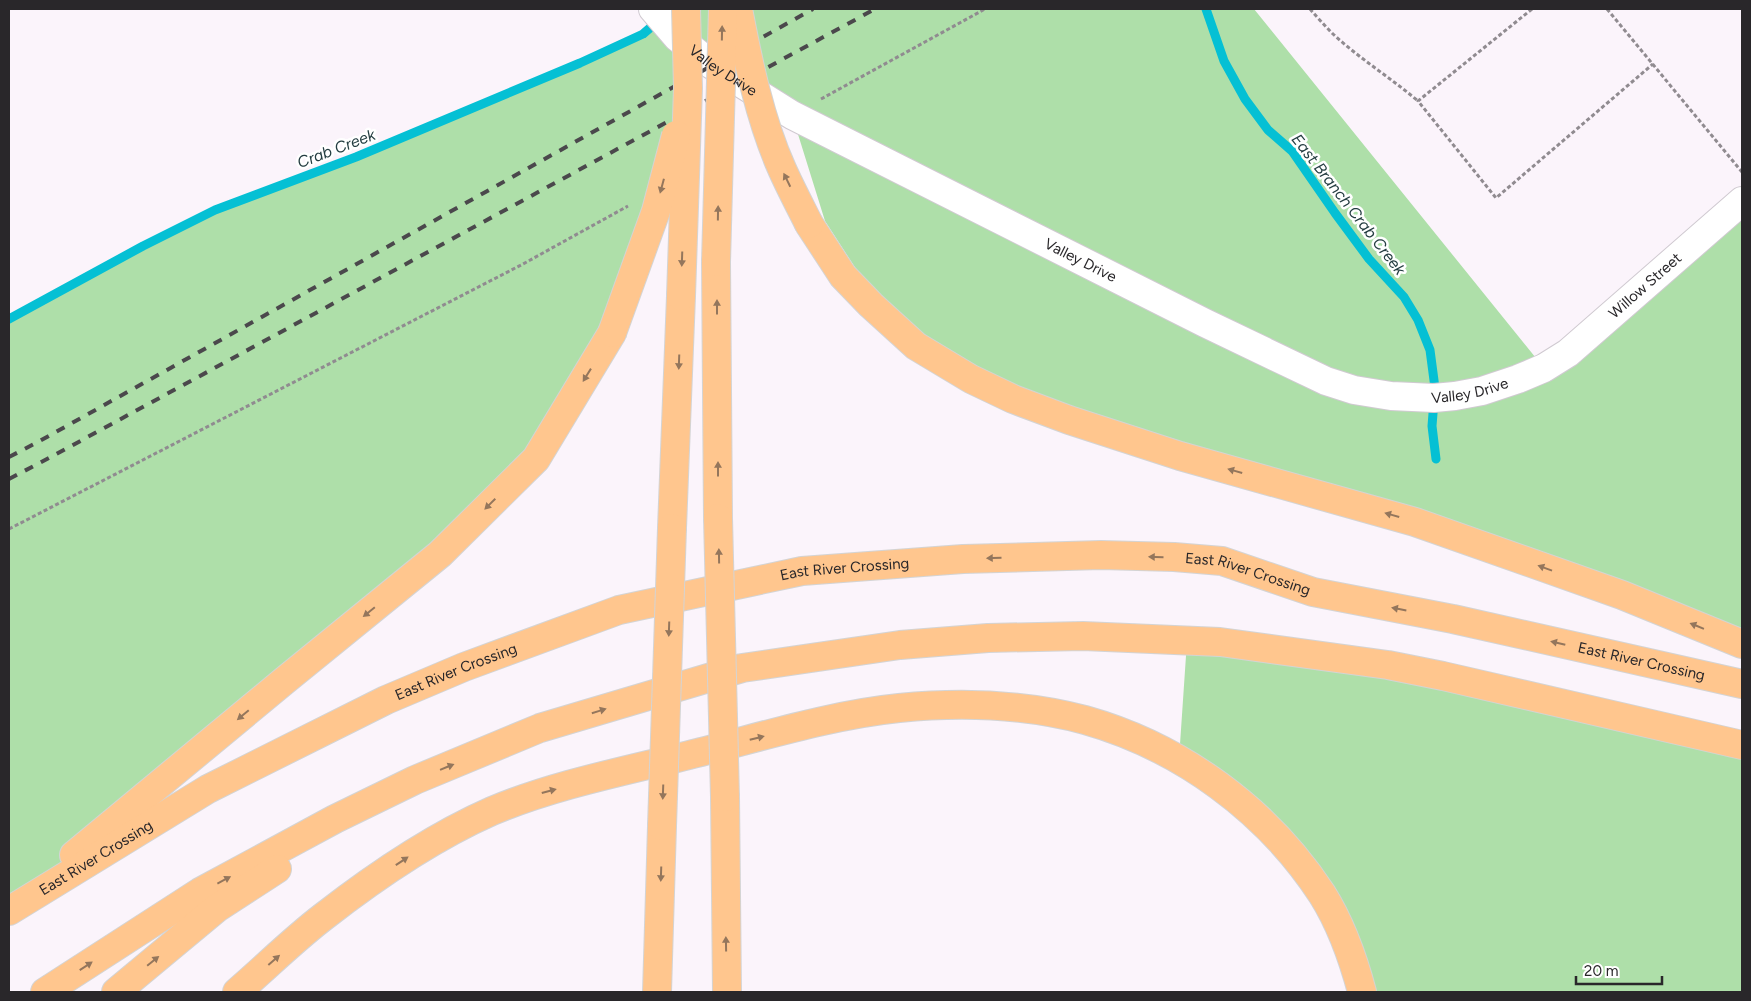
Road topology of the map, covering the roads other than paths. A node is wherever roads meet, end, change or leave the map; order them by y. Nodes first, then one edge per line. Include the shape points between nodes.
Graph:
1 (653, 9) edge
2 (686, 9) edge
3 (723, 9) edge
4 (738, 9) edge
5 (688, 88) junction
6 (1742, 201) edge
7 (1544, 368) joint
8 (1742, 644) edge
9 (1742, 684) edge
10 (1742, 745) edge
11 (415, 780) junction
12 (9, 910) edge
13 (45, 992) edge
14 (116, 992) edge
15 (237, 992) edge
16 (657, 992) edge
17 (727, 992) edge
18 (1362, 992) edge

1 - 7 street, Valley Drive via 677,38 712,65 792,115 1326,381 1391,396 1434,398 1482,391
2 - 5 highway, bridge
17 -> 3 highway, bridge via 716,262
8 -> 4 highway, bridge via 1622,595 1415,522 1180,456 1069,420 971,379 916,346 843,276 809,224 781,168 764,118
5 -> 12 highway, bridge via 656,211 612,334 536,459 440,554
5 -> 16 highway, bridge
6 - 7 street, Willow Street via 1568,353
9 -> 12 highway, East River Crossing via 1453,619 1313,592 1222,561 1091,556 963,558 802,571 619,610 464,667 395,697 208,789
11 -> 10 highway via 540,728 742,668 900,645 997,638 1083,636 1220,642 1388,665
13 -> 11 highway via 200,892
14 -> 11 highway via 217,908
15 -> 18 highway via 321,918 405,859 492,811 543,792 843,716 962,704 1037,710 1084,720 1126,734 1179,759 1227,792 1265,824 1322,895 1341,929

